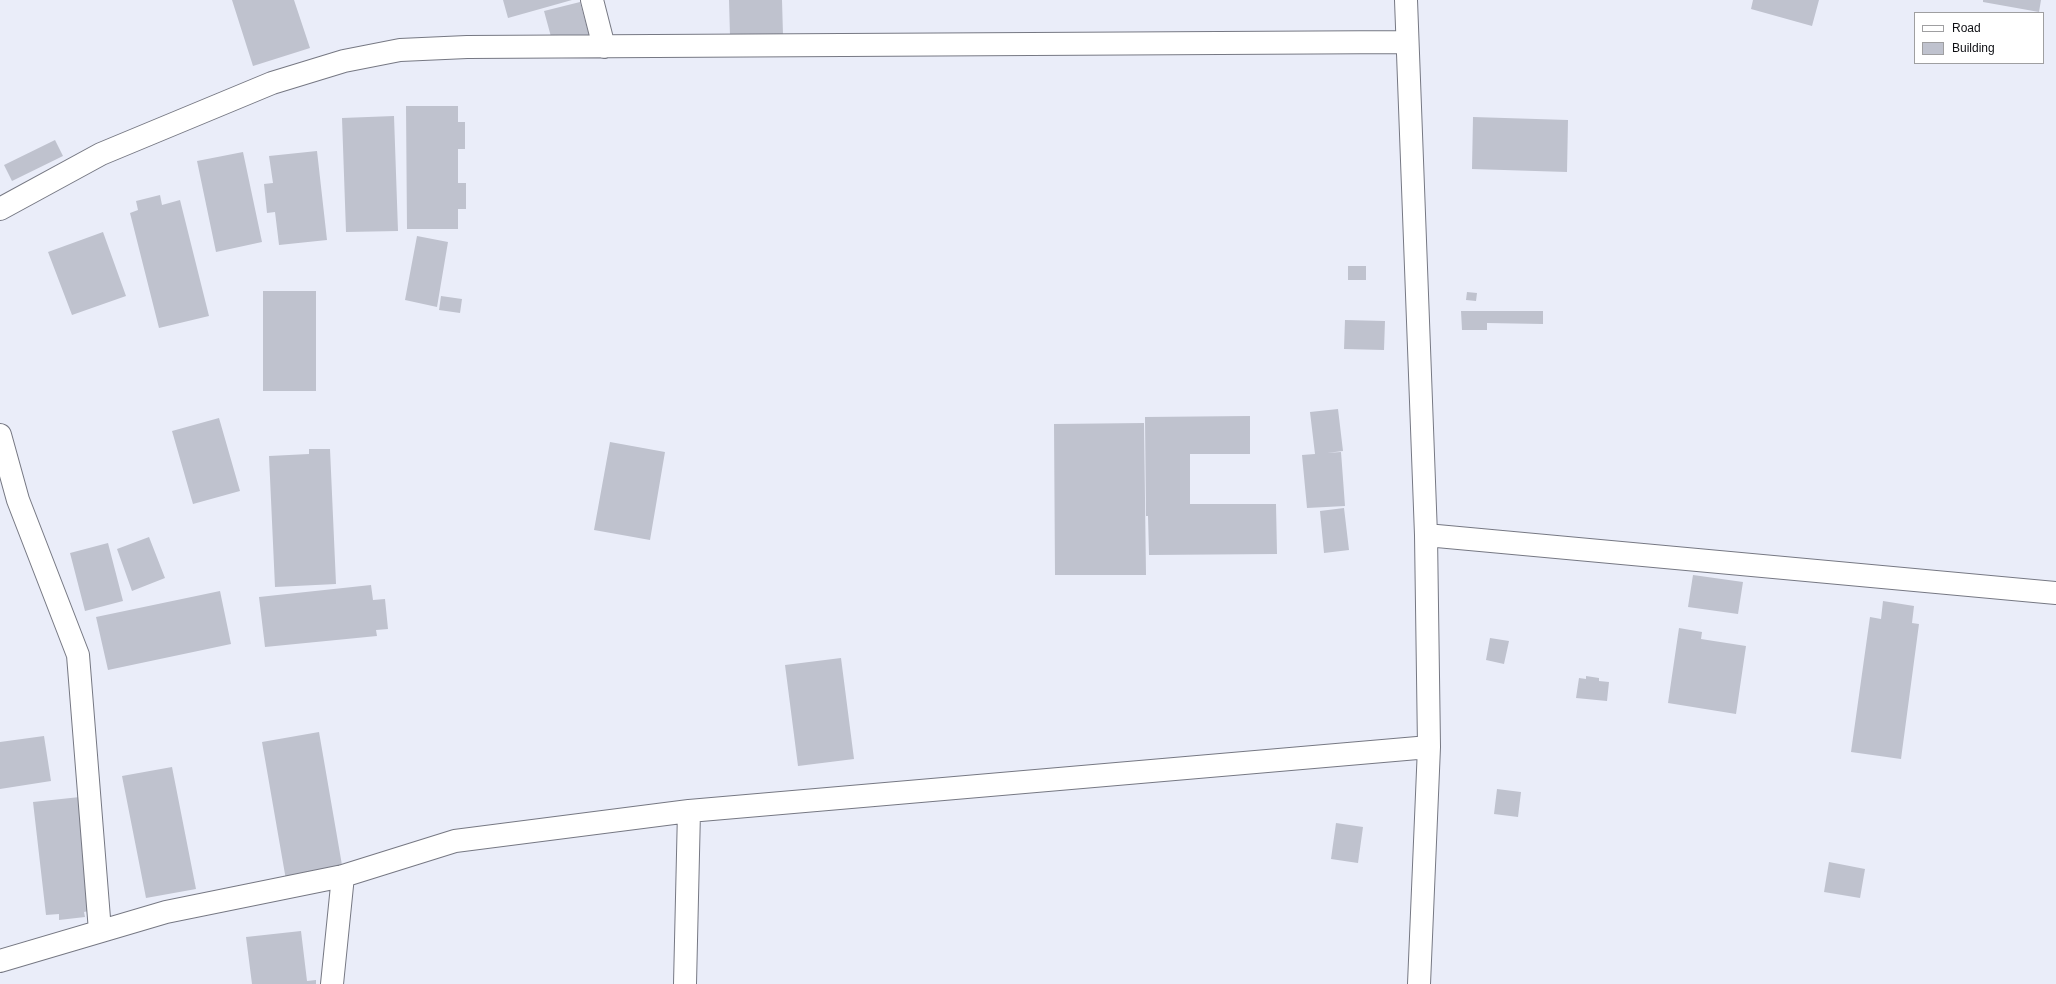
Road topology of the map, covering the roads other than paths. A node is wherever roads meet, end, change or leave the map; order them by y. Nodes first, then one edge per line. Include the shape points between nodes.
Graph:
1 (592, 0) edge
2 (1406, 0) edge
3 (1407, 42) junction
4 (604, 46) junction
5 (0, 209) edge
6 (0, 435) edge
7 (1426, 536) junction
8 (2056, 593) edge
9 (1429, 747) junction
10 (689, 811) junction
11 (343, 876) junction
12 (100, 931) junction
13 (0, 961) edge
14 (332, 984) edge
15 (684, 984) edge
16 (1419, 984) edge

1 - 4 street
2 - 3 street
3 - 4 street
3 - 7 street
4 - 5 street via 400,50 344,61 272,83 101,154
6 - 12 street via 18,500 78,655
7 - 8 street
7 - 9 street
9 - 10 street
9 - 16 street
10 - 11 street via 456,841
10 - 15 street
11 - 12 street via 166,912
11 - 14 street
12 - 13 street

